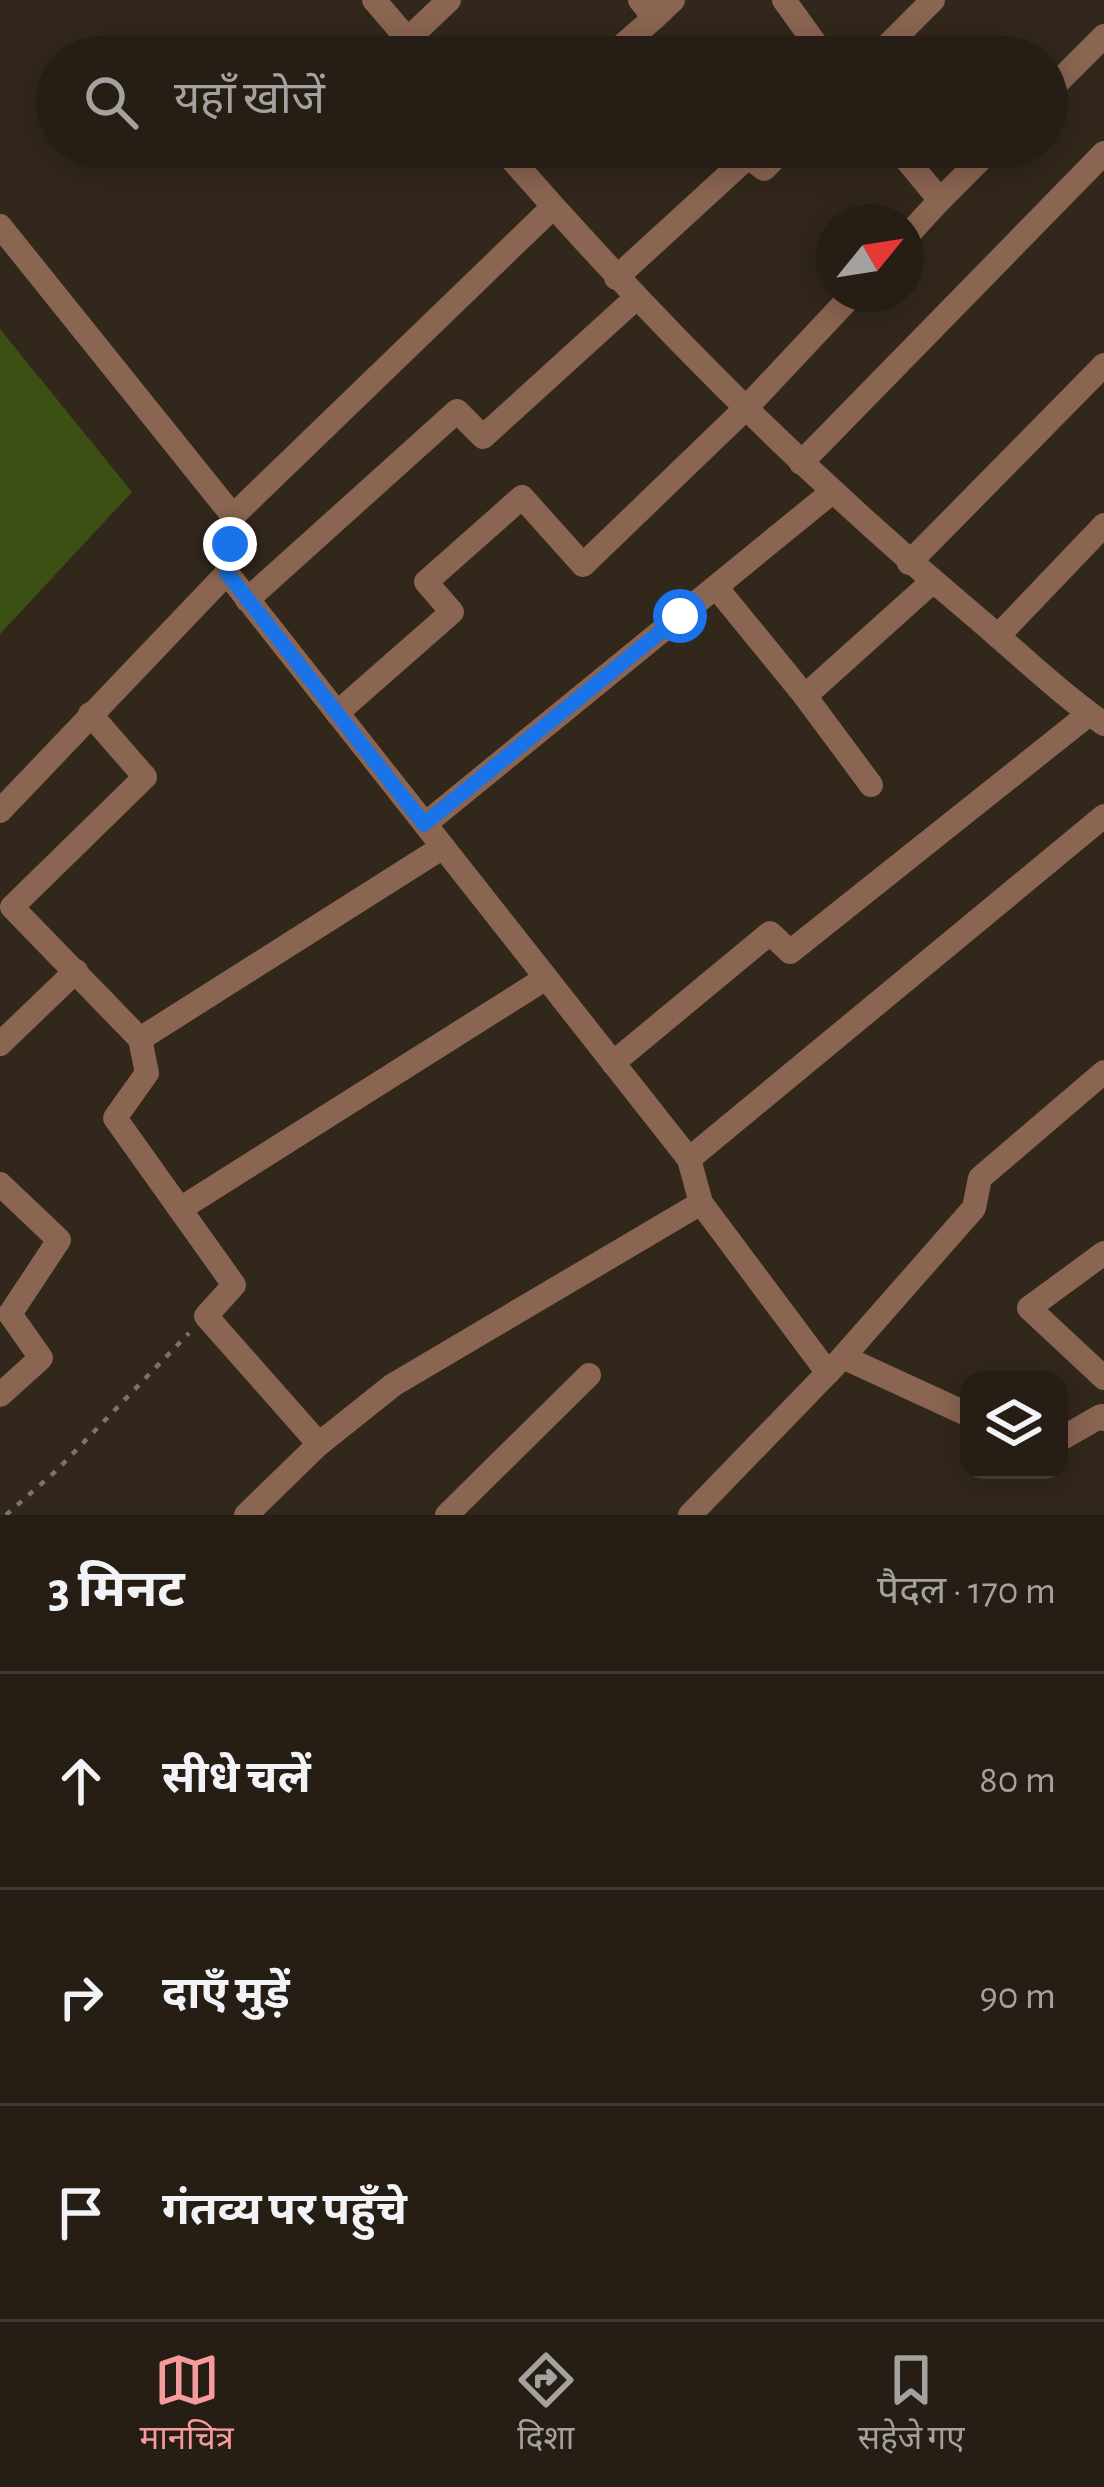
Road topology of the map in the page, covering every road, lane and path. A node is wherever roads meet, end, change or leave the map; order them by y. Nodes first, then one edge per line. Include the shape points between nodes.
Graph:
1 (374, 0) edge
2 (449, 0) edge
3 (673, 0) edge
4 (784, 0) edge
5 (933, 0) edge
6 (647, 9) edge
7 (405, 36) edge
8 (424, 36) edge
9 (626, 36) edge
10 (811, 36) edge
11 (897, 36) edge
12 (1104, 36) edge
13 (1068, 72) edge
14 (1104, 153) edge
15 (520, 168) edge
16 (737, 168) edge
17 (913, 168) edge
18 (972, 168) edge
19 (940, 200) junction
20 (554, 207) junction
21 (924, 217) edge
22 (0, 226) edge
23 (616, 278) junction
24 (636, 298) junction
25 (836, 312) edge
26 (1104, 365) edge
27 (746, 408) junction
28 (801, 463) junction
29 (832, 492) junction
30 (232, 516) junction
31 (1104, 525) edge
32 (909, 563) junction
33 (227, 573) junction
34 (933, 581) junction
35 (716, 587) junction
36 (247, 600) junction
37 (998, 635) junction
38 (805, 696) junction
39 (337, 713) junction
40 (90, 714) junction
41 (1097, 719) edge
42 (871, 785) dead end
43 (1, 809) edge
44 (1104, 817) edge
45 (424, 824) junction
46 (443, 847) junction
47 (76, 971) junction
48 (546, 978) junction
49 (140, 1040) junction
50 (0, 1044) edge
51 (613, 1063) junction
52 (1104, 1072) edge
53 (688, 1159) junction
54 (0, 1184) edge
55 (701, 1203) junction
56 (180, 1209) junction
57 (1104, 1253) edge
58 (206, 1316) junction
59 (835, 1365) junction
60 (589, 1375) dead end
61 (1104, 1378) edge
62 (0, 1395) edge
63 (1103, 1411) edge
64 (960, 1412) edge
65 (1068, 1434) edge
66 (320, 1444) junction
67 (6, 1515) edge
68 (246, 1515) edge
69 (447, 1515) edge
70 (690, 1515) edge

1 - 7 street
2 - 8 street
3 - 6 street
4 - 10 street
5 - 11 street
6 - 9 street
12 - 13 street
14 - 28 street
15 - 20 street
16 - 23 street
17 - 19 street
18 - 19 street
19 - 21 street
20 - 23 street
20 - 30 street
22 - 30 street
23 - 24 street
24 - 27 street
24 - 36 street via 483,436 457,411
25 - 27 street
26 - 32 street
27 - 28 street
27 - 39 street via 583,565 522,497 426,583 452,612
28 - 29 street
29 - 32 street
29 - 35 street
30 - 33 street
31 - 37 street
32 - 34 street
33 - 36 street
33 - 40 street
34 - 37 street
34 - 38 street
35 - 38 street
35 - 45 street
36 - 39 street
37 - 41 street
38 - 42 street
39 - 45 street
40 - 43 street
40 - 47 street via 145,777 12,907
41 - 51 street via 790,952 770,933
44 - 53 street
45 - 46 street
46 - 48 street
46 - 49 street
47 - 49 street
47 - 50 street
48 - 51 street
48 - 56 street
49 - 56 street via 147,1073 116,1118
51 - 53 street
52 - 59 street via 980,1178 974,1208
53 - 55 street
54 - 62 street via 59,1240 10,1314 41,1358
55 - 59 street
55 - 66 street via 393,1384
56 - 58 street via 234,1286
57 - 61 street via 1029,1309
58 - 66 street
58 - 67 path
59 - 64 street
59 - 70 street
60 - 69 street
63 - 65 street
66 - 68 street

